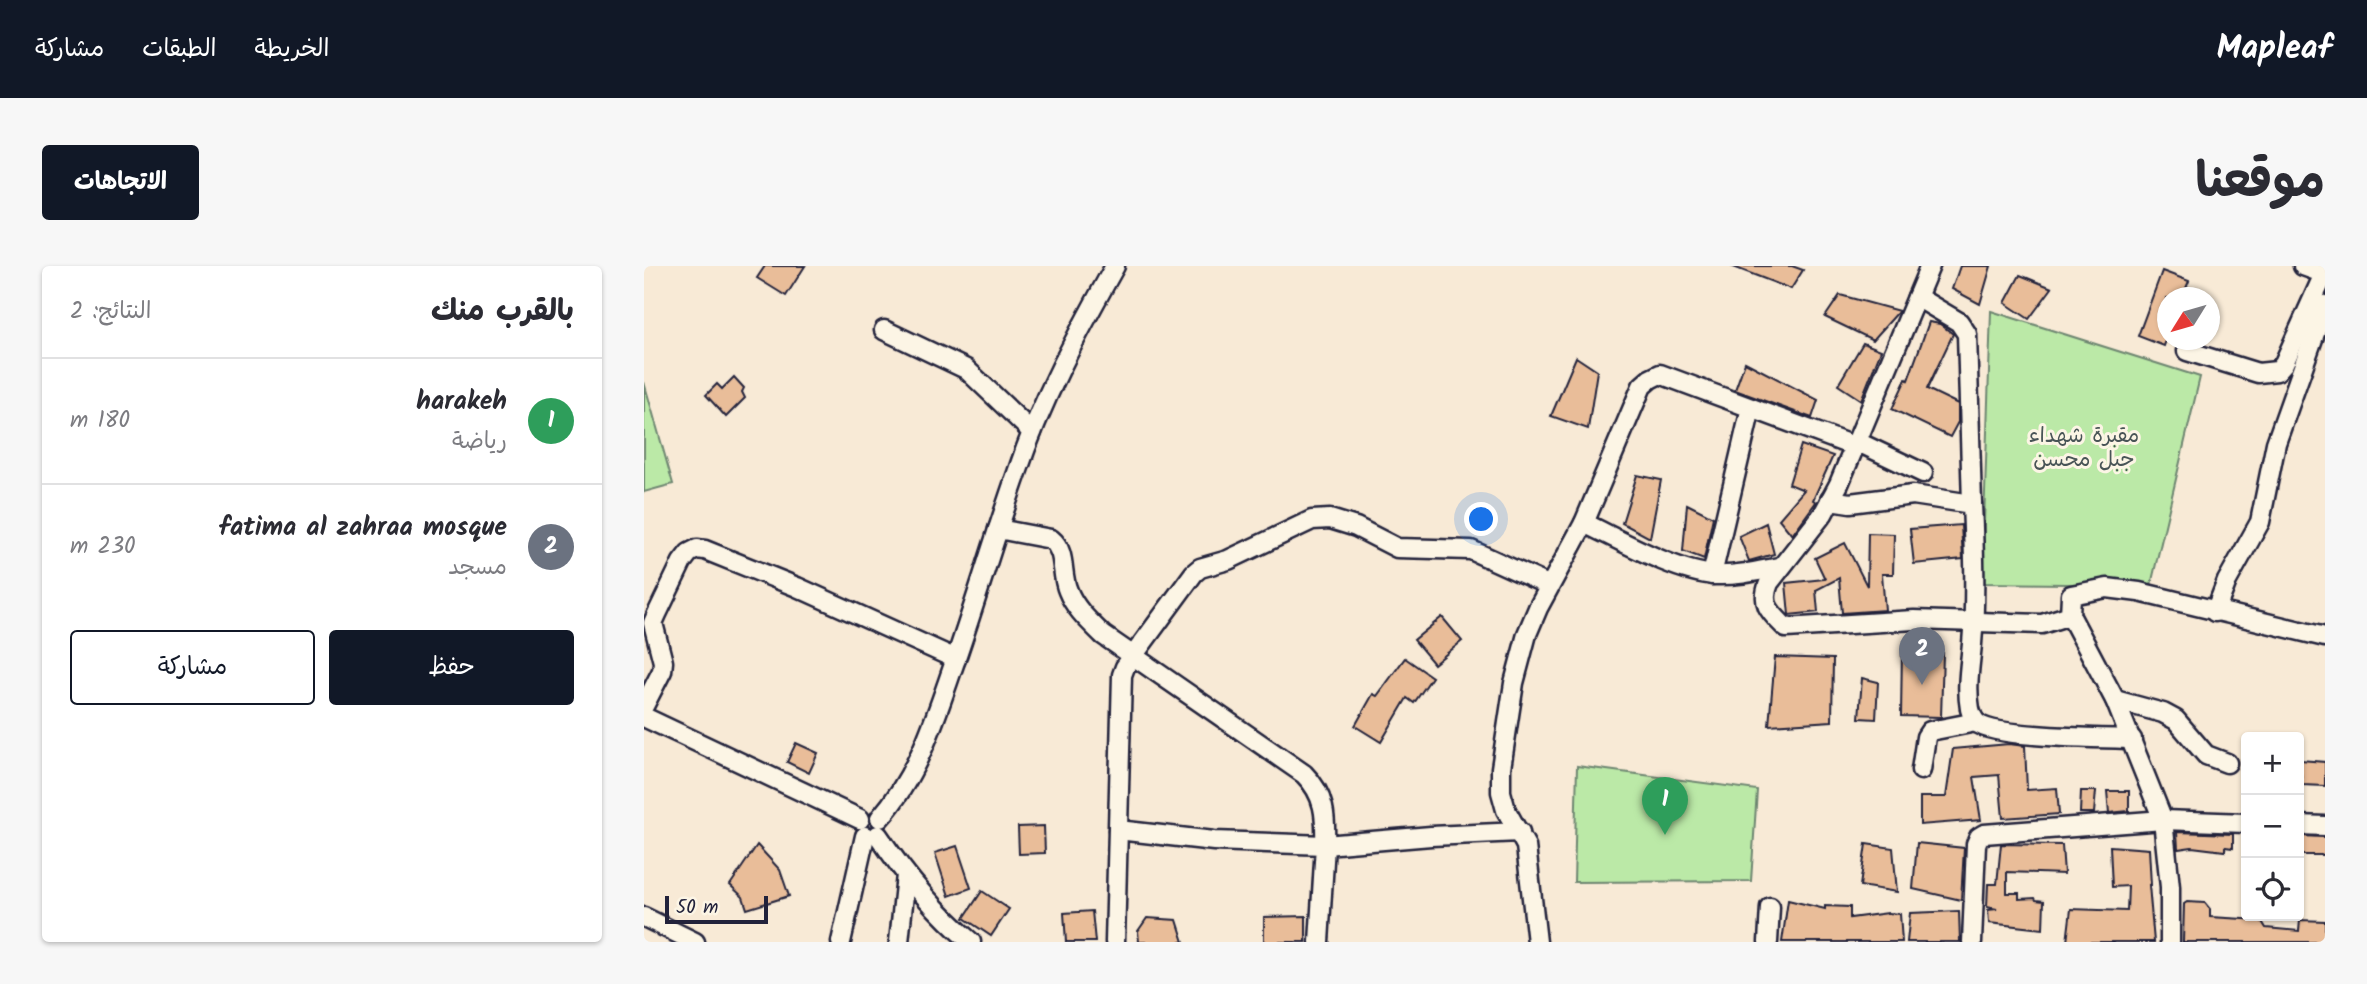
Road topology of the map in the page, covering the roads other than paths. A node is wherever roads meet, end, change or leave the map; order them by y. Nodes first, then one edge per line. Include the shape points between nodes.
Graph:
1 (1115, 266) edge
2 (1930, 266) edge
3 (2303, 266) edge
4 (2325, 274) edge
5 (1917, 297) junction
6 (2325, 305) edge
7 (884, 330) dead end
8 (2187, 351) dead end
9 (1751, 408) junction
10 (1032, 432) junction
11 (1857, 445) junction
12 (1923, 472) dead end
13 (1830, 500) junction
14 (1972, 504) junction
15 (1584, 523) junction
16 (998, 529) junction
17 (1779, 567) junction
18 (1712, 575) junction
19 (1548, 585) junction
20 (2215, 612) junction
21 (2070, 615) junction
22 (1973, 621) junction
23 (2325, 637) edge
24 (1133, 657) junction
25 (956, 659) junction
26 (2115, 700) junction
27 (644, 706) edge
28 (644, 717) edge
29 (1976, 722) junction
30 (2132, 739) junction
31 (2227, 763) dead end
32 (1921, 769) dead end
33 (2163, 820) junction
34 (2241, 823) edge
35 (2304, 825) edge
36 (2325, 826) edge
37 (871, 827) junction
38 (1118, 830) junction
39 (1520, 832) junction
40 (1325, 845) junction
41 (906, 876) junction
42 (1770, 907) dead end
43 (644, 917) edge
44 (695, 942) edge
45 (841, 942) edge
46 (899, 942) edge
47 (971, 942) edge
48 (1115, 942) edge
49 (1319, 942) edge
50 (1537, 942) edge
51 (1768, 942) edge
52 (1972, 942) edge
53 (2170, 942) edge

1 - 10 street
2 - 5 street
3 - 4 street
4 - 8 street via 2277,370 2258,373
5 - 11 street
5 - 14 street via 1959,322 1967,334
6 - 20 street via 2276,443 2260,522
7 - 10 street via 966,369
9 - 11 street
9 - 15 street via 1660,374 1650,379 1642,386
9 - 18 street
10 - 16 street
11 - 12 street
11 - 13 street
13 - 14 street via 1850,503 1913,495
13 - 17 street via 1808,535
14 - 22 street
15 - 18 street via 1649,554
15 - 19 street
16 - 24 street via 1044,537 1058,545 1069,594 1082,614
16 - 25 street
17 - 18 street
17 - 22 street via 1765,593 1771,614 1786,628
19 - 24 street via 1471,550 1398,548 1356,527 1330,519 1312,520 1228,560 1200,568
19 - 39 street via 1520,656 1501,768 1506,810
20 - 21 street via 2167,597 2106,588 2071,594
20 - 23 street
21 - 22 street via 2042,624
21 - 26 street
22 - 29 street via 1969,689
24 - 38 street via 1121,685
24 - 40 street via 1304,774 1324,804
25 - 27 street via 797,587 697,549 682,562 653,622 663,662
25 - 37 street via 915,765
26 - 30 street
26 - 31 street via 2176,720 2206,755
28 - 37 street
29 - 30 street via 2009,732
29 - 32 street via 1930,731
30 - 33 street
33 - 34 street
33 - 52 street via 1983,835 1976,844
33 - 53 street
35 - 36 street
37 - 41 street
37 - 45 street
38 - 40 street via 1214,841
38 - 48 street
39 - 40 street
39 - 50 street via 1529,858
40 - 49 street
41 - 46 street
41 - 47 street
42 - 51 street
43 - 44 street

